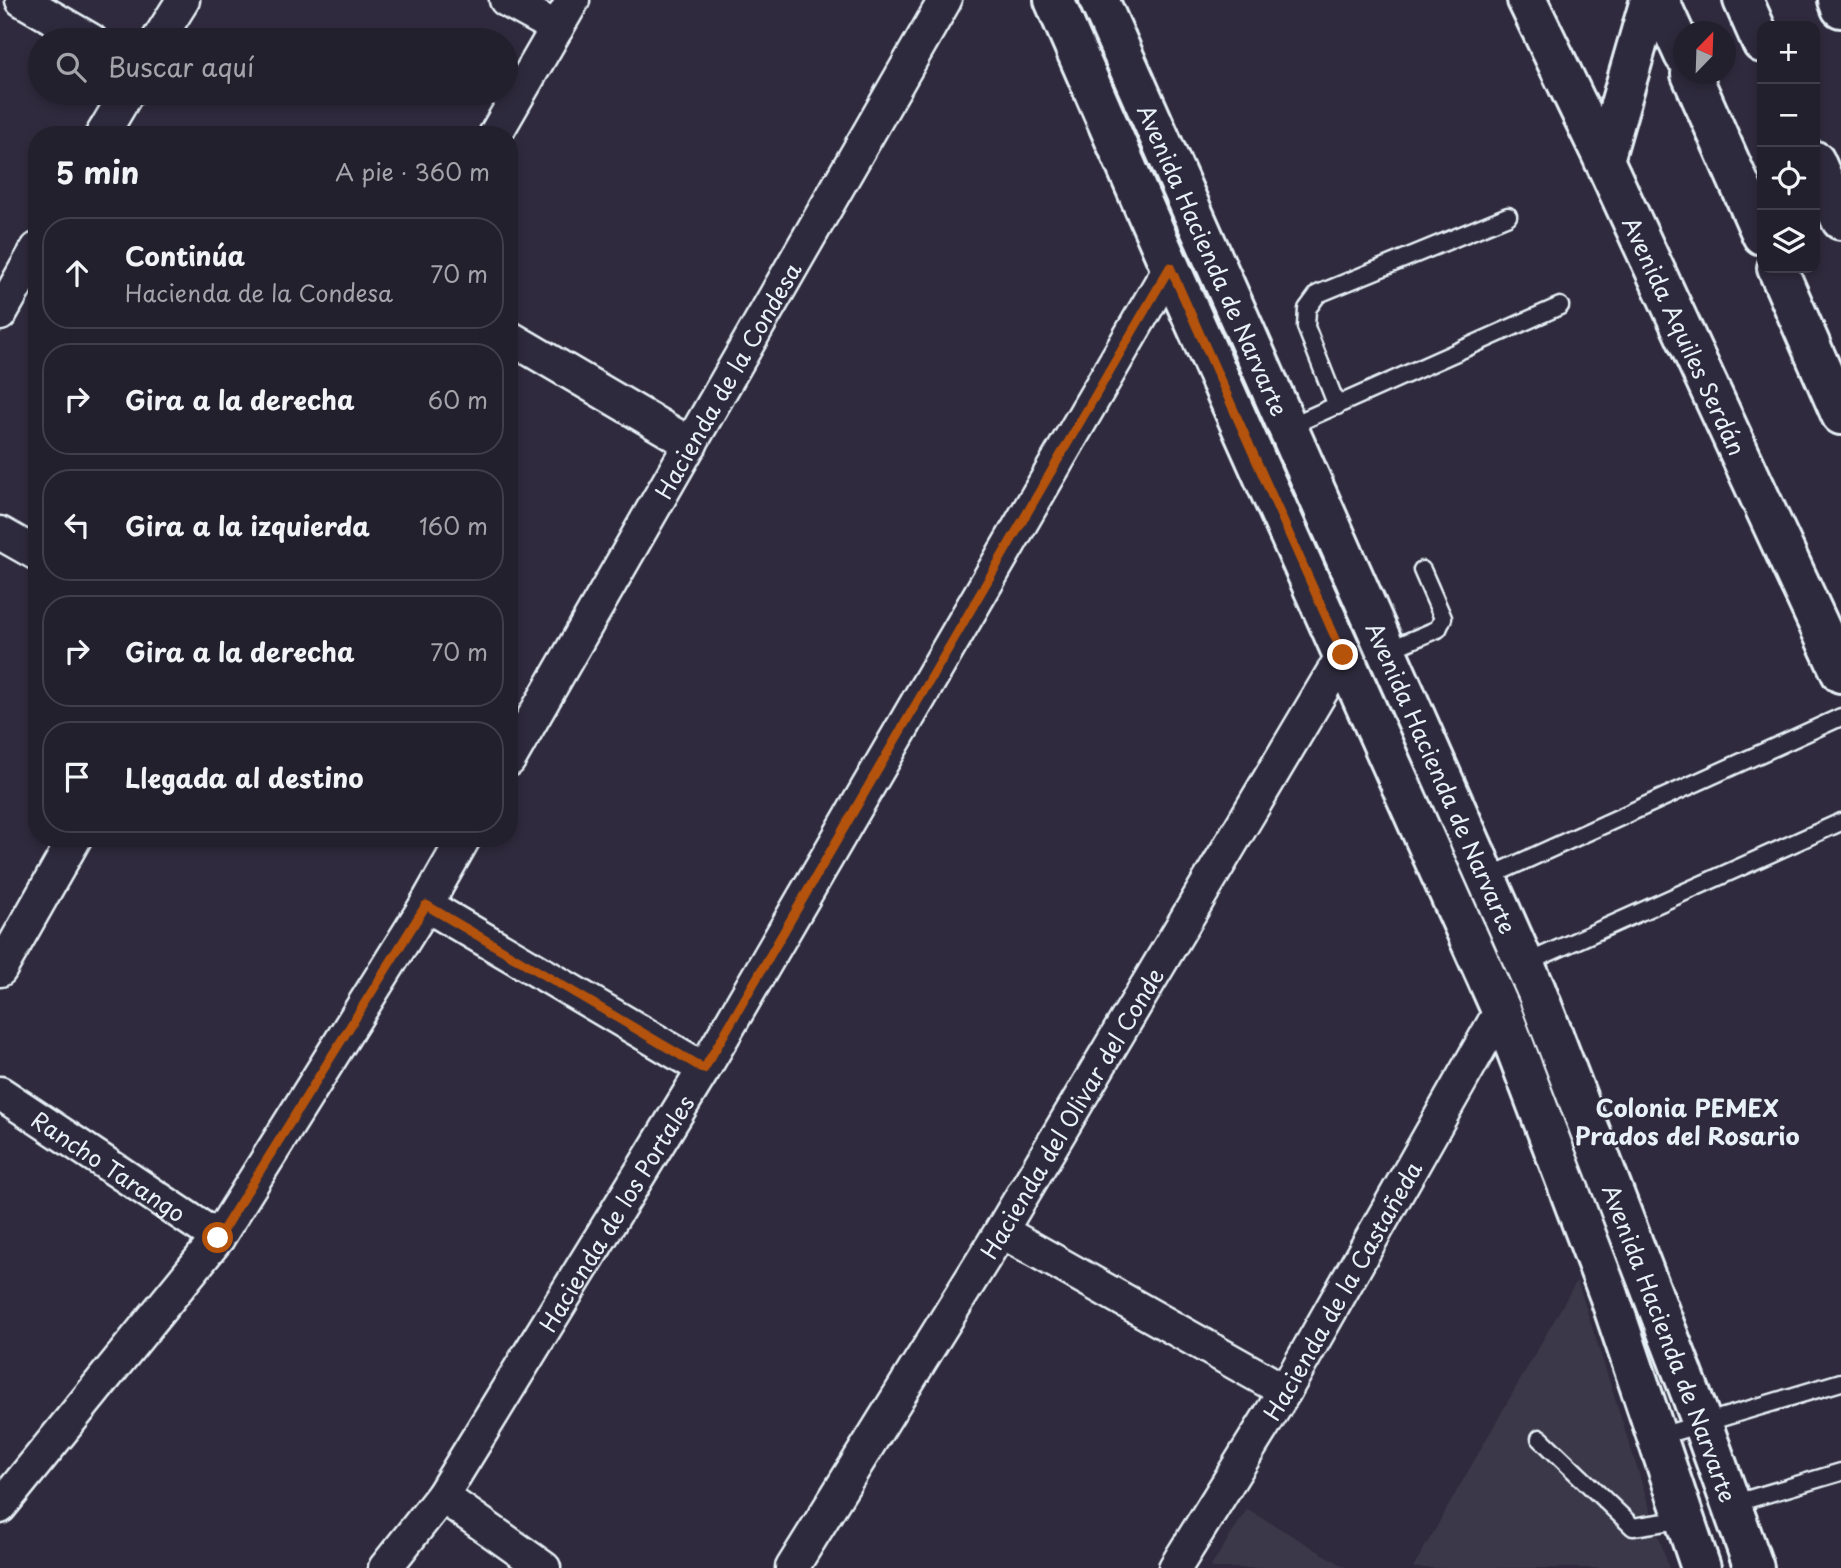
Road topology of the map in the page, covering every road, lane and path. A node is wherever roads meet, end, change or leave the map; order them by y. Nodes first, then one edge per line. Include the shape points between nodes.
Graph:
1 (22, 0) edge
2 (183, 0) edge
3 (506, 0) edge
4 (573, 0) edge
5 (945, 0) edge
6 (1099, 0) edge
7 (1527, 0) edge
8 (1650, 0) edge
9 (1659, 0) edge
10 (1743, 0) edge
11 (1838, 0) edge
12 (1057, 1) edge
13 (1841, 8) edge
14 (70, 28) edge
15 (166, 28) edge
16 (557, 28) junction
17 (1673, 31) edge
18 (1757, 32) edge
19 (1695, 84) edge
20 (518, 95) edge
21 (120, 105) edge
22 (512, 105) edge
23 (108, 126) edge
24 (500, 126) edge
25 (1604, 160) junction
26 (1820, 172) edge
27 (1508, 216) dead end
28 (1841, 220) edge
29 (1757, 224) edge
30 (28, 265) edge
31 (1170, 267) junction
32 (1779, 273) edge
33 (1560, 306) dead end
34 (0, 314) edge
35 (518, 342) edge
36 (1337, 406) junction
37 (1841, 415) edge
38 (1288, 427) junction
39 (691, 444) junction
40 (0, 533) edge
41 (28, 549) edge
42 (1422, 570) dead end
43 (1386, 651) junction
44 (1343, 655) junction
45 (1841, 673) edge
46 (1841, 717) edge
47 (518, 744) edge
48 (1841, 822) edge
49 (70, 847) edge
50 (459, 847) edge
51 (1486, 877) junction
52 (426, 905) junction
53 (1524, 964) junction
54 (0, 970) edge
55 (1501, 1010) junction
56 (704, 1069) junction
57 (0, 1093) edge
58 (1001, 1231) junction
59 (218, 1238) junction
60 (1841, 1382) edge
61 (1285, 1391) junction
62 (1702, 1423) junction
63 (1657, 1437) junction
64 (1539, 1438) dead end
65 (1841, 1472) edge
66 (442, 1496) junction
67 (1732, 1504) junction
68 (0, 1507) edge
69 (1685, 1519) junction
70 (384, 1568) edge
71 (544, 1568) edge
72 (792, 1568) edge
73 (1175, 1568) edge
74 (1701, 1568) edge
75 (1754, 1568) edge

1 - 14 street
2 - 15 street
3 - 16 street
4 - 16 street
5 - 39 street, Hacienda de la Condesa
6 - 38 street, Avenida Hacienda de Narvarte
7 - 25 street, Avenida Aquiles Serdán
8 - 25 street
9 - 17 street
10 - 18 street
11 - 13 street
12 - 31 street, Avenida Hacienda de Narvarte
16 - 20 street
19 - 29 street
21 - 23 street
22 - 24 street
25 - 45 street, Avenida Aquiles Serdán
26 - 28 street
27 - 36 lane via 1318,294 1307,309 1306,327
30 - 34 street
31 - 44 street, Avenida Hacienda de Narvarte
31 - 56 street, Hacienda de los Portales
32 - 37 street
33 - 36 lane
35 - 39 street
36 - 38 lane
38 - 43 street, Avenida Hacienda de Narvarte
39 - 47 street, Hacienda de la Condesa
40 - 41 street
42 - 43 lane via 1443,618 1438,629
43 - 51 street, Avenida Hacienda de Narvarte
44 - 55 street, Avenida Hacienda de Narvarte
44 - 58 street, Hacienda del Olivar del Conde
46 - 51 lane
48 - 53 lane
49 - 54 street
50 - 52 street
51 - 53 street, Avenida Hacienda de Narvarte
52 - 56 street
52 - 59 street
53 - 62 street, Avenida Hacienda de Narvarte
55 - 61 street, Hacienda de la Castañeda
55 - 63 street, Avenida Hacienda de Narvarte via 1609,1295
56 - 66 street, Hacienda de los Portales
57 - 59 street, Rancho Tarango
58 - 61 street
58 - 72 street, Hacienda del Olivar del Conde
59 - 68 street
60 - 62 lane
61 - 73 street, Hacienda de la Castañeda
62 - 63 lane
62 - 67 street, Avenida Hacienda de Narvarte
63 - 69 street, Avenida Hacienda de Narvarte
64 - 69 lane via 1633,1527
65 - 67 lane
66 - 70 street, Hacienda de los Portales
66 - 71 street
67 - 75 street, Avenida Hacienda de Narvarte
69 - 74 street, Avenida Hacienda de Narvarte

